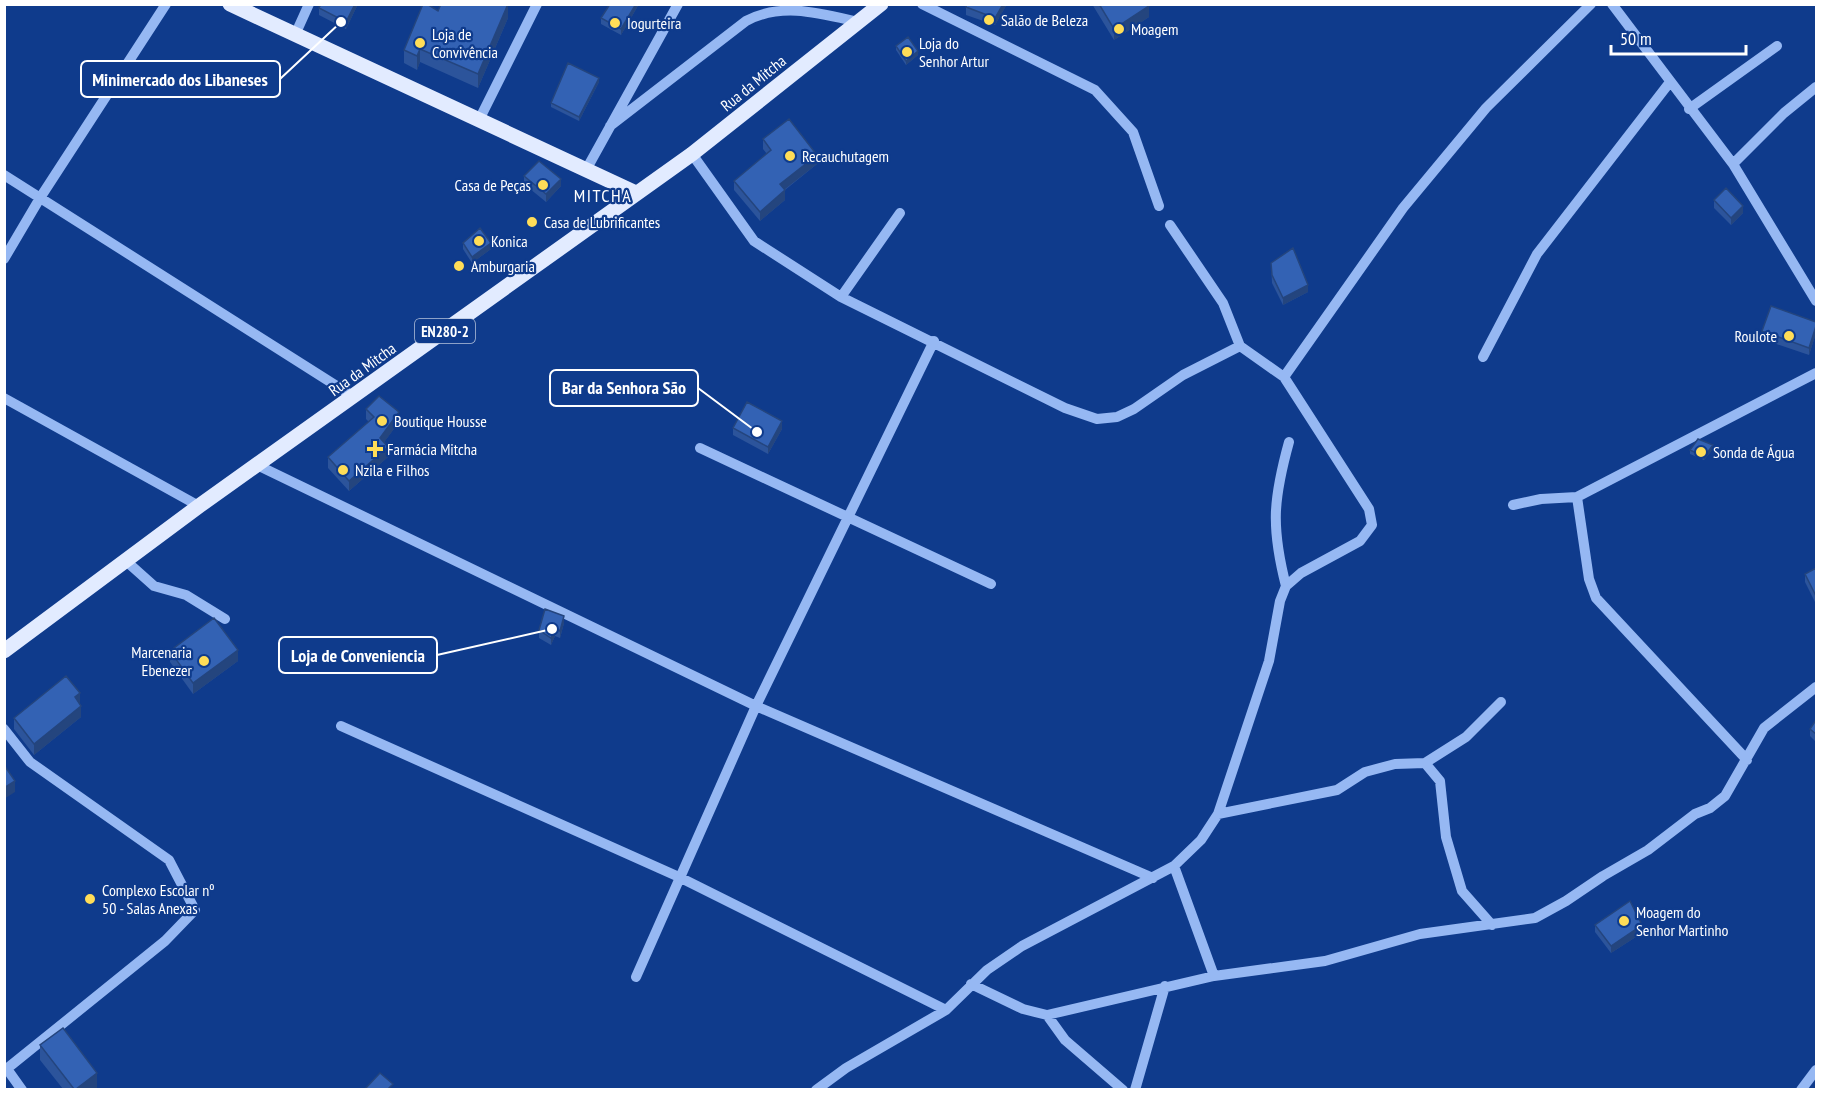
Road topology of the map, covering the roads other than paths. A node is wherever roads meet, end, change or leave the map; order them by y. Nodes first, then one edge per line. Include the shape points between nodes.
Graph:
1 (166, 4) edge
2 (230, 4) edge
3 (309, 4) edge
4 (537, 4) edge
5 (678, 4) edge
6 (881, 4) edge
7 (922, 4) edge
8 (1591, 4) edge
9 (1612, 4) edge
10 (858, 22) junction
11 (295, 35) junction
12 (1777, 46) dead end
13 (1670, 82) junction
14 (1816, 87) edge
15 (1689, 108) junction
16 (479, 120) junction
17 (610, 126) junction
18 (692, 154) junction
19 (1733, 164) junction
20 (586, 170) junction
21 (4, 175) edge
22 (636, 193) junction
23 (40, 198) junction
24 (1159, 206) dead end
25 (900, 213) dead end
26 (1170, 225) dead end
27 (4, 259) edge
28 (842, 297) junction
29 (1816, 301) edge
30 (933, 341) junction
31 (1240, 345) junction
32 (1483, 357) dead end
33 (1816, 373) edge
34 (1284, 377) junction
35 (354, 397) junction
36 (4, 398) edge
37 (1289, 442) dead end
38 (700, 448) dead end
39 (257, 465) junction
40 (1577, 497) junction
41 (199, 506) junction
42 (1513, 506) dead end
43 (848, 519) junction
44 (126, 561) junction
45 (991, 584) dead end
46 (1286, 586) junction
47 (225, 619) dead end
48 (4, 651) edge
49 (1816, 687) edge
50 (1501, 702) dead end
51 (756, 706) junction
52 (341, 726) dead end
53 (4, 729) edge
54 (1747, 760) junction
55 (1425, 763) junction
56 (1218, 814) junction
57 (1174, 866) junction
58 (679, 877) junction
59 (1153, 878) junction
60 (1492, 925) junction
61 (1214, 976) junction
62 (636, 977) dead end
63 (971, 984) junction
64 (1166, 986) junction
65 (946, 1010) junction
66 (1047, 1015) junction
67 (6, 1070) edge
68 (1816, 1070) edge
69 (22, 1089) edge
70 (816, 1089) edge
71 (1123, 1089) edge
72 (1135, 1089) edge
73 (1801, 1089) edge

1 - 23 street
2 - 11 main road
3 - 11 street
4 - 16 street
5 - 17 street
6 - 10 main road, Rua da Mitcha / EN280-2
7 - 24 street via 1095,90 1133,132
8 - 34 street via 1486,108 1403,208
9 - 13 street
10 - 17 street via 782,9 761,13
10 - 18 main road, Rua da Mitcha / EN280-2
11 - 16 main road
12 - 15 street
13 - 15 street
13 - 32 street via 1537,254
14 - 19 street
15 - 19 street
16 - 20 main road
17 - 20 street
18 - 22 main road, Rua da Mitcha / EN280-2
18 - 28 street via 754,241
19 - 29 street
20 - 22 main road
21 - 23 street
22 - 35 main road, Rua da Mitcha / EN280-2
23 - 27 street
23 - 35 street
25 - 28 street
26 - 31 street via 1223,303
28 - 30 street
30 - 31 street via 1065,408 1097,419 1117,417 1134,409 1183,375
30 - 43 street
31 - 34 street
33 - 40 street
34 - 46 street via 1369,510 1372,525 1360,541 1300,573
35 - 39 main road, Rua da Mitcha / EN280-2
36 - 41 street
37 - 46 street via 1276,490 1274,515 1276,547
38 - 43 street
39 - 41 main road, Rua da Mitcha / EN280-2
39 - 51 street
40 - 42 street via 1541,499
40 - 54 street via 1589,579 1596,598
41 - 44 main road, Rua da Mitcha / EN280-2
43 - 45 street
43 - 51 street
44 - 47 street via 154,586 186,595
44 - 48 main road, Rua da Mitcha / EN280-2
46 - 56 street via 1269,660
49 - 54 street via 1764,728
50 - 55 street via 1466,737
51 - 58 street
51 - 59 street
52 - 58 street
53 - 67 street via 30,762 169,860 195,910 165,941
54 - 60 street via 1725,796 1648,850 1534,918
55 - 56 street via 1395,764 1365,772 1337,790
55 - 60 street via 1440,781 1446,837 1462,891
56 - 57 street via 1201,840
57 - 59 street
57 - 61 street
58 - 62 street
58 - 65 street
59 - 63 street via 1022,946
60 - 61 street via 1420,934 1325,961
61 - 64 street
63 - 65 street
63 - 66 street via 1023,1009
64 - 66 street
64 - 72 street
65 - 70 street
66 - 71 street via 1065,1040
67 - 69 street
68 - 73 street

